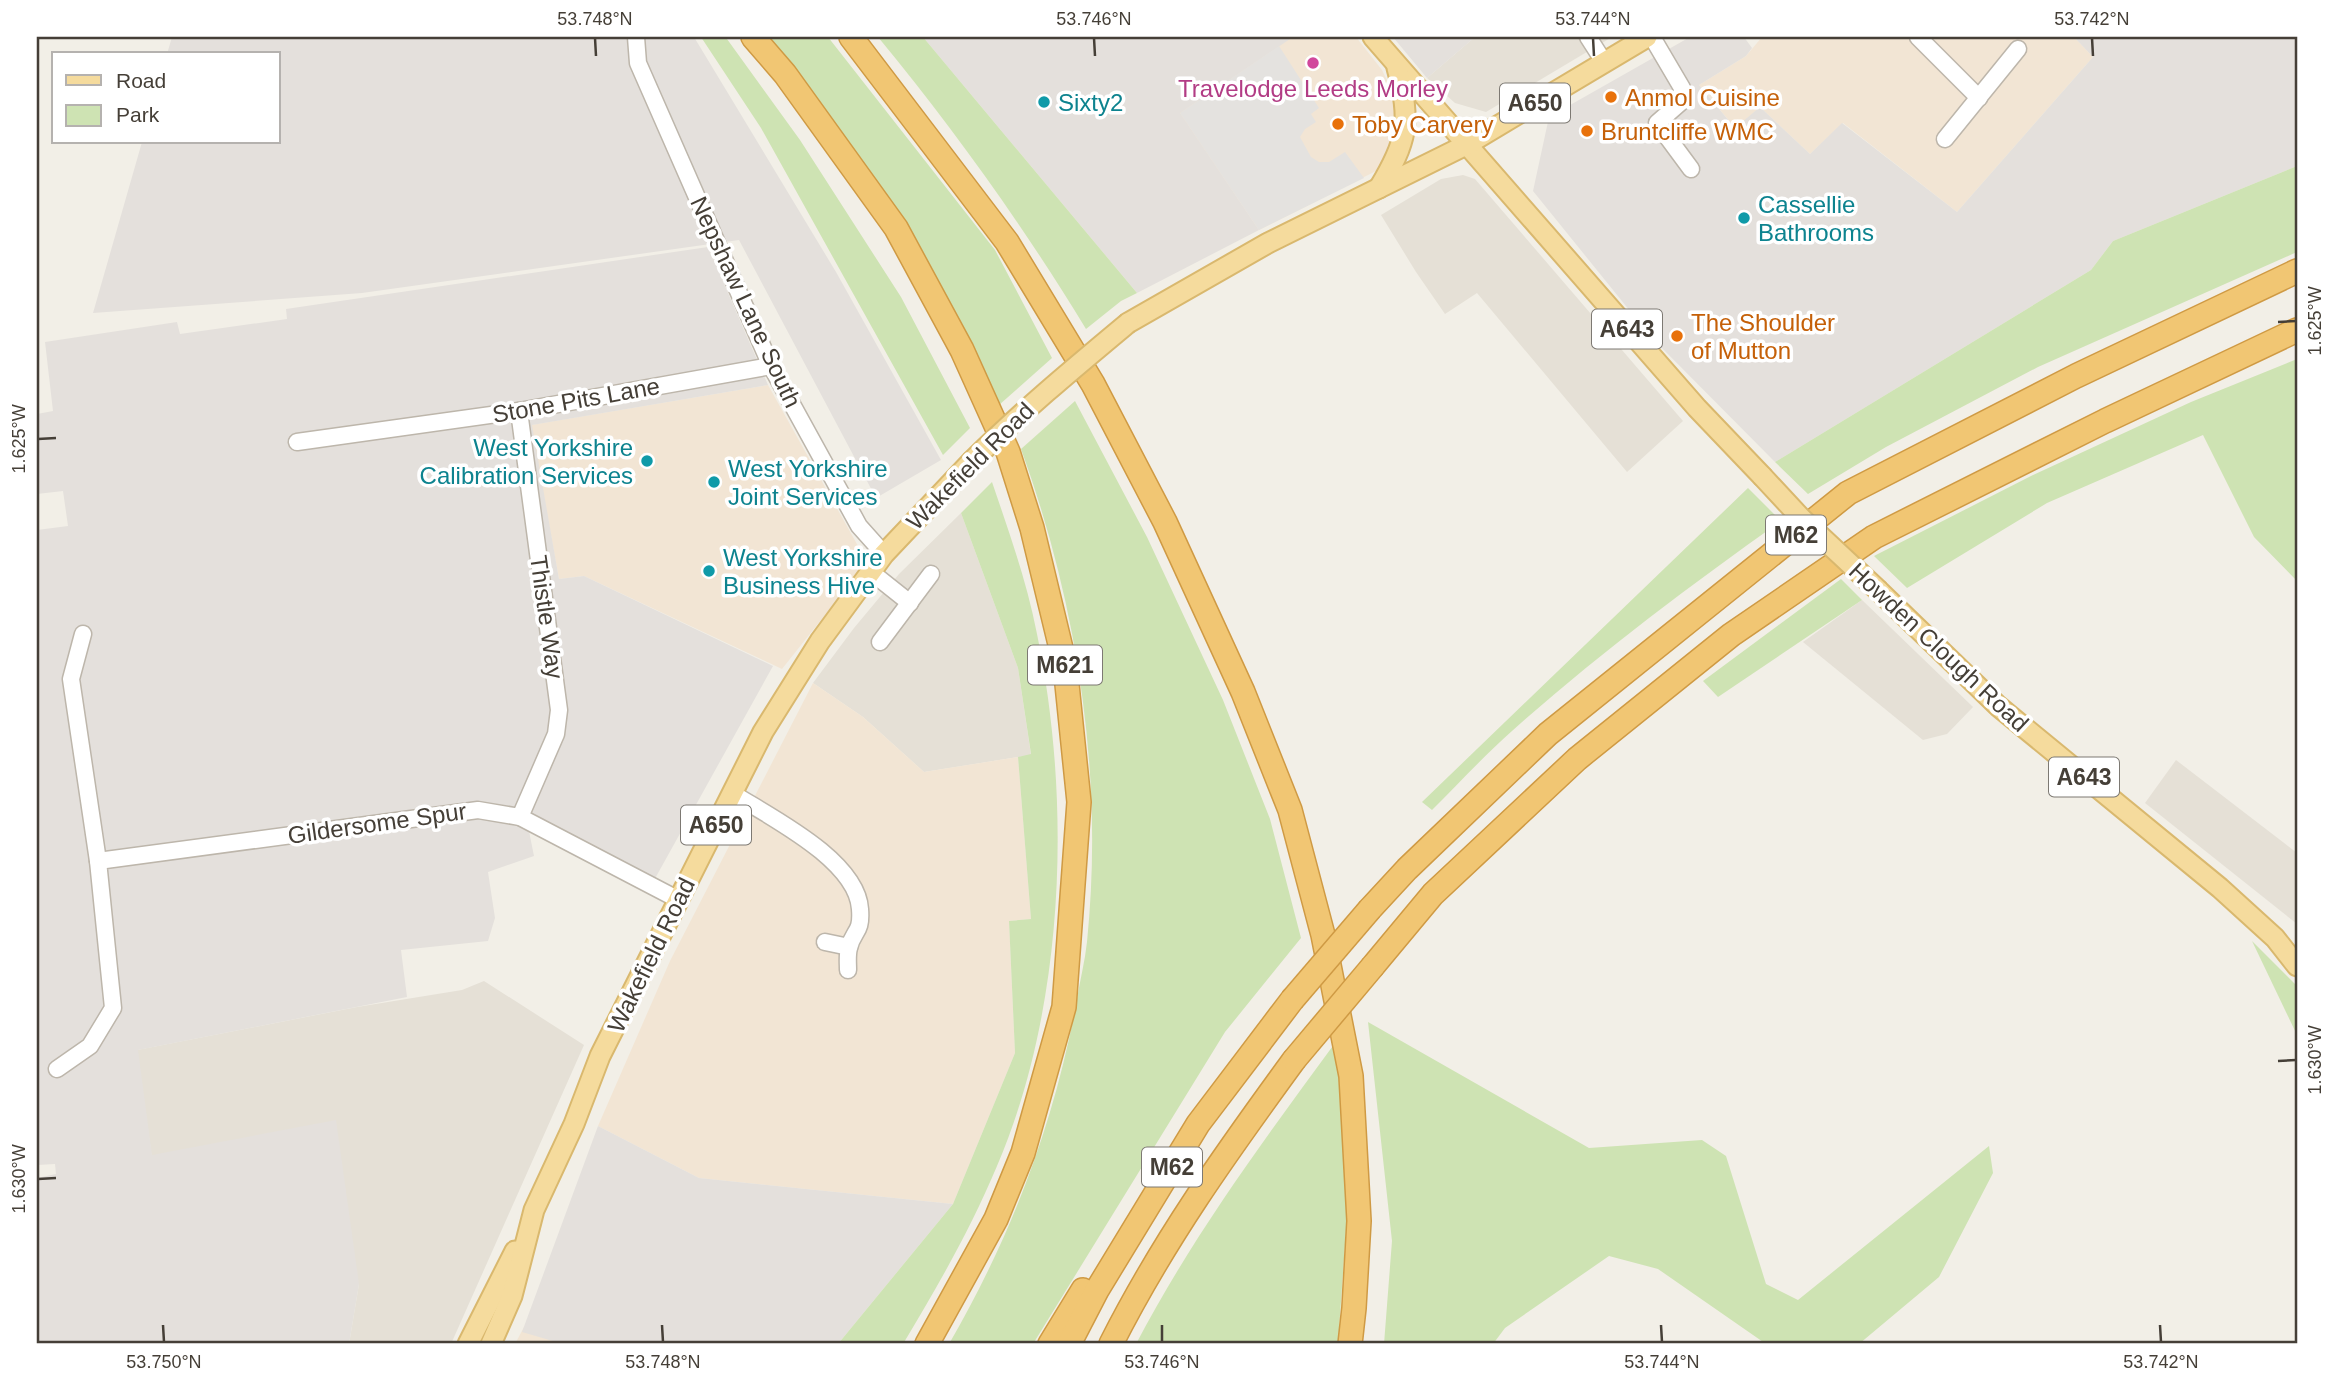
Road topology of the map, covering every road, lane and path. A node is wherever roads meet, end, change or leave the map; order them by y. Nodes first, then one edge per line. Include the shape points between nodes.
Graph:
1 (636, 37) edge
2 (753, 37) edge
3 (851, 37) edge
4 (1373, 37) edge
5 (1588, 37) edge
6 (1649, 37) edge
7 (1918, 37) edge
8 (2018, 49) dead end
9 (1605, 62) junction
10 (1396, 64) junction
11 (1979, 98) junction
12 (1945, 139) dead end
13 (1466, 145) junction
14 (1691, 169) dead end
15 (1379, 189) junction
16 (2297, 271) edge
17 (2297, 330) edge
18 (771, 366) junction
19 (519, 411) junction
20 (298, 442) dead end
21 (884, 554) junction
22 (871, 572) junction
23 (931, 574) dead end
24 (910, 603) junction
25 (83, 634) dead end
26 (880, 642) dead end
27 (732, 793) junction
28 (520, 817) junction
29 (98, 861) junction
30 (679, 900) junction
31 (825, 942) dead end
32 (849, 947) junction
33 (2297, 966) edge
34 (848, 970) dead end
35 (57, 1069) dead end
36 (1198, 1124) junction
37 (488, 1334) edge
38 (468, 1344) edge
39 (928, 1344) edge
40 (1050, 1344) edge
41 (1069, 1344) edge
42 (1111, 1344) edge
43 (1350, 1344) edge

1 - 18 street, Nepshaw Lane South via 638,63
2 - 39 highway, M621 via 896,228 962,350 1008,452 1032,528 1065,665 1079,802 1063,1007 1023,1153 996,1219
3 - 43 highway via 1007,242 1093,384 1165,522 1243,692 1290,810 1323,935 1351,1076 1359,1221
4 - 10 main road, A643
5 - 9 street
6 - 9 main road, A650
6 - 14 street via 1682,88 1681,102 1657,123
7 - 11 street
8 - 11 street
9 - 13 main road, A650
10 - 13 main road, A643
10 - 15 main road via 1404,91 1405,134
11 - 12 street
13 - 15 main road, Wakefield Road / A650
13 - 33 main road, Howden Clough Road / A643, bridge via 1697,408 1802,519 1998,706 2220,888
15 - 21 main road, Wakefield Road / A650, bridge via 1268,243 1128,323 1006,427
16 - 36 highway, M62, bridge via 2076,376 1849,493 1548,734 1407,869 1292,1000
17 - 42 highway, M62, bridge via 1886,531 1731,635 1577,759 1433,894 1294,1060 1181,1219
18 - 19 street, Stone Pits Lane
18 - 21 street, Nepshaw Lane South via 859,526
19 - 20 street, Stone Pits Lane
19 - 28 street, Thistle Way via 559,710 556,734
21 - 22 main road, Wakefield Road / A650
22 - 24 street
22 - 27 main road, Wakefield Road / A650 via 763,732
23 - 24 street
24 - 26 street
25 - 29 street via 71,679
27 - 30 main road, Wakefield Road / A650
27 - 32 street via 810,842 848,876 860,905 860,927
28 - 29 street, Gildersome Spur via 478,810
28 - 30 street, Gildersome Spur
29 - 35 street via 113,1009 90,1046
30 - 37 main road, Wakefield Road / A650 via 600,1056
31 - 32 street
32 - 34 street
36 - 40 highway
36 - 41 highway, M62
37 - 38 main road, Wakefield Road / A650

